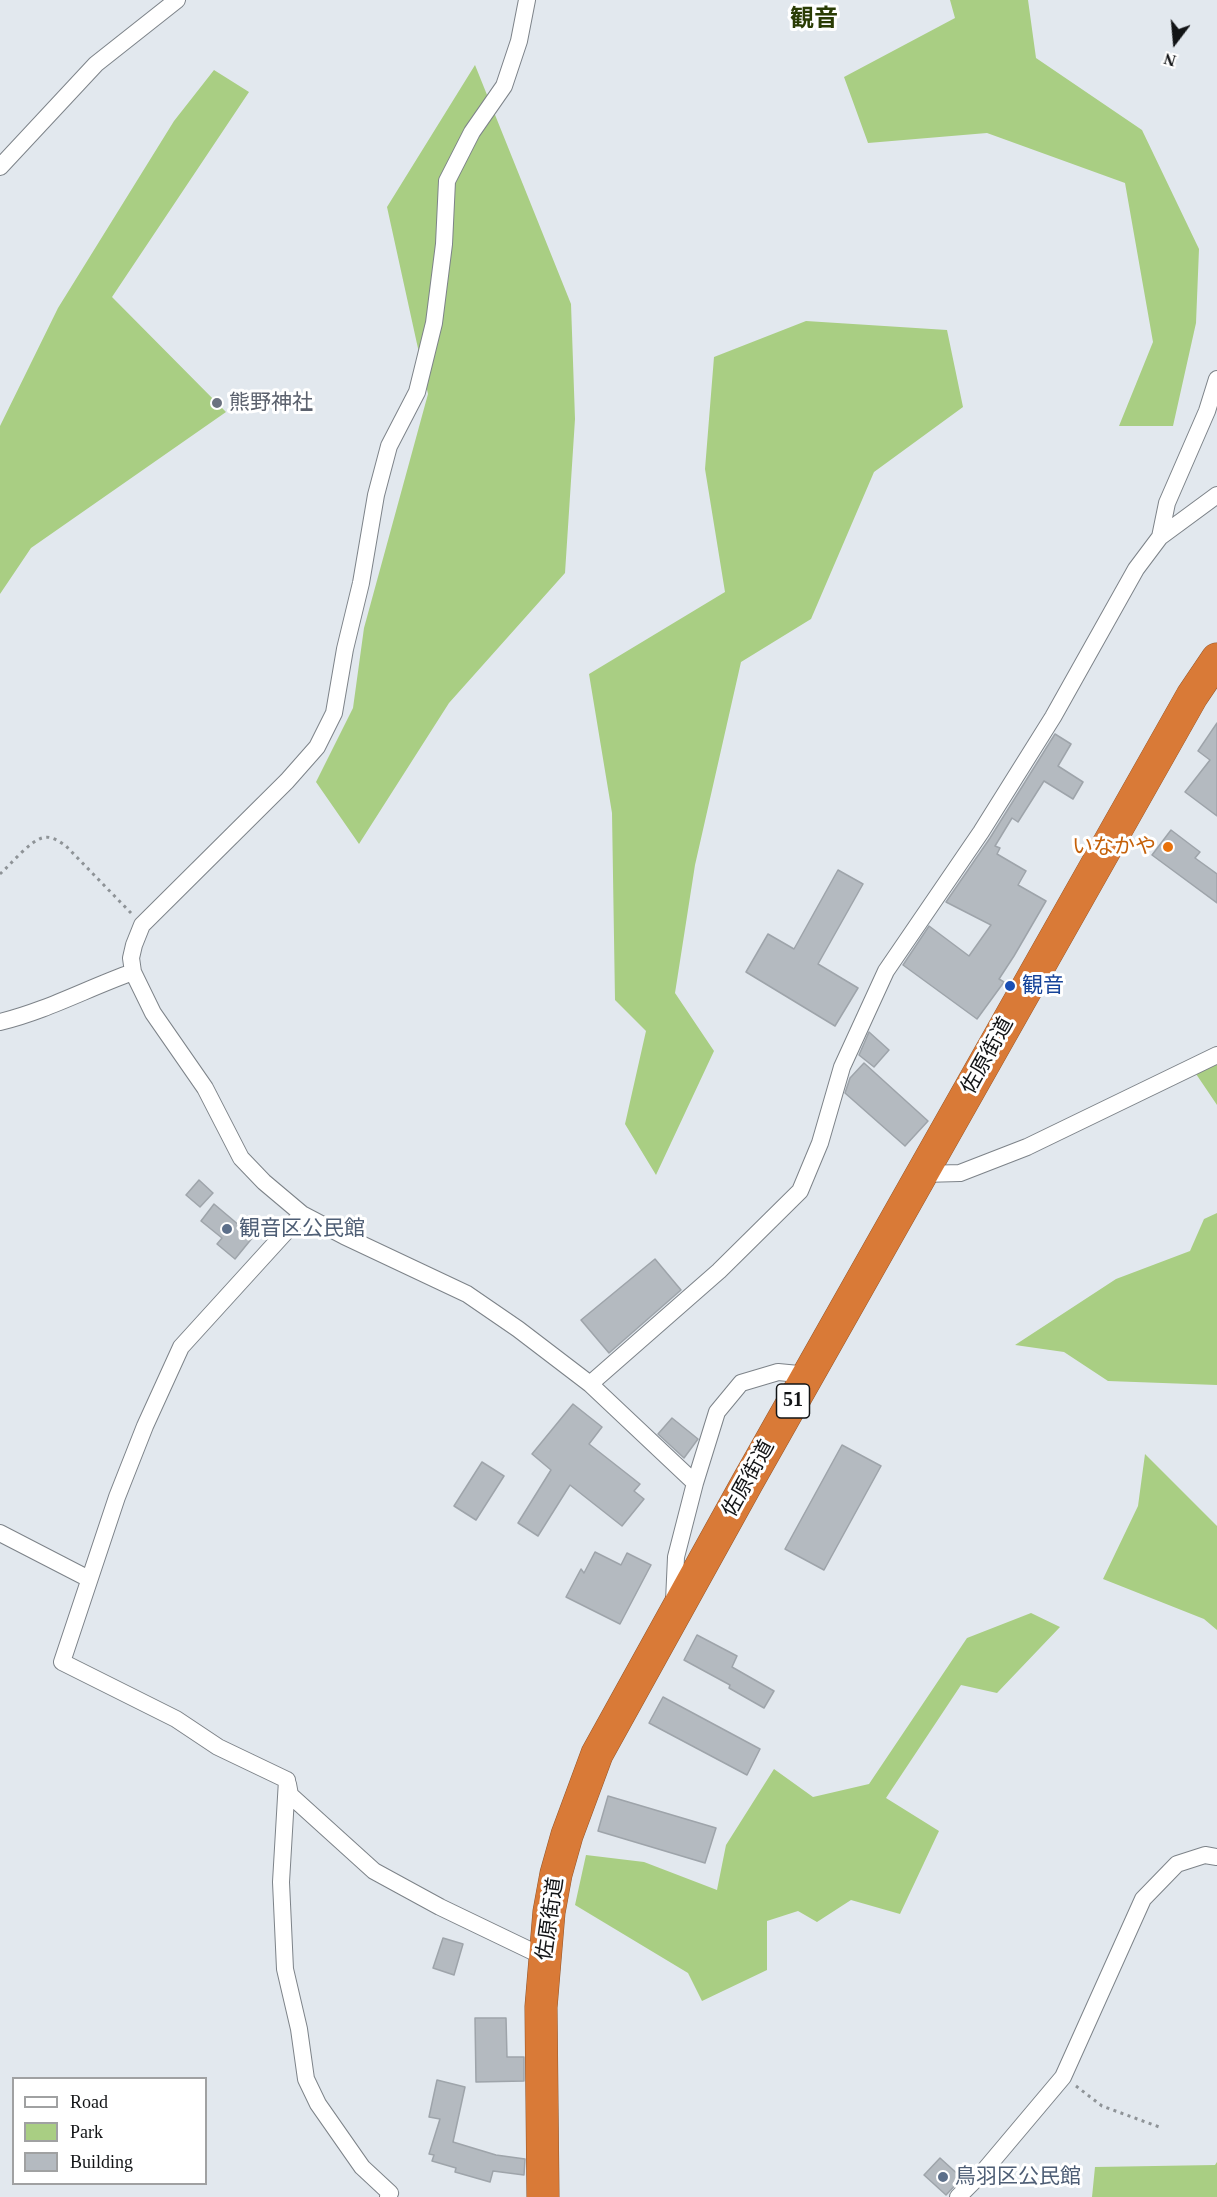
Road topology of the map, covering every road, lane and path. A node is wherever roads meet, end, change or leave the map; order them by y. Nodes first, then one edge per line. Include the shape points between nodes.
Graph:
1 (177, 0) edge
2 (527, 0) edge
3 (0, 167) edge
4 (1217, 379) edge
5 (1217, 495) edge
6 (1160, 537) junction
7 (1217, 659) edge
8 (0, 874) edge
9 (142, 925) junction
10 (133, 972) junction
11 (0, 1022) edge
12 (1217, 1055) edge
13 (923, 1174) junction
14 (302, 1214) junction
15 (808, 1375) junction
16 (590, 1384) junction
17 (695, 1483) junction
18 (0, 1533) edge
19 (89, 1579) junction
20 (673, 1617) junction
21 (287, 1780) junction
22 (1217, 1857) edge
23 (544, 1957) junction
24 (1063, 2077) junction
25 (1162, 2128) dead end
26 (388, 2197) edge
27 (543, 2197) edge
28 (958, 2197) edge

1 - 3 street via 96,64
2 - 9 street via 504,86 472,132 447,181 434,323 417,392 389,446 376,495 334,714 317,747 287,782
4 - 6 street via 1167,504
5 - 6 street
6 - 16 street via 1136,569 1053,717 987,823 886,972 842,1067 820,1143 800,1191 719,1271
7 - 13 highway, 佐原街道 / 51 via 1192,696
8 - 9 path via 32,844 43,837 55,838
9 - 10 street via 131,958
10 - 11 street via 44,1009
10 - 14 street via 153,1013 204,1088 241,1158
12 - 13 street via 1027,1147 960,1173
13 - 15 highway, 佐原街道 / 51
14 - 16 street via 467,1294
14 - 19 street via 182,1347 145,1426
15 - 17 street via 778,1372 741,1383 717,1412
15 - 20 highway, 佐原街道 / 51
16 - 17 street
17 - 20 street via 676,1557
18 - 19 street
19 - 21 street via 62,1662
20 - 23 highway, 佐原街道 / 51 via 594,1764 567,1835 556,1874
21 - 23 street via 290,1796 374,1871
21 - 26 street via 281,1882 285,1969 306,2079 318,2104 362,2167 390,2193
22 - 24 street via 1204,1855 1177,1864 1143,1899
23 - 27 highway, 佐原街道 / 51
24 - 25 path via 1102,2106
24 - 28 street

